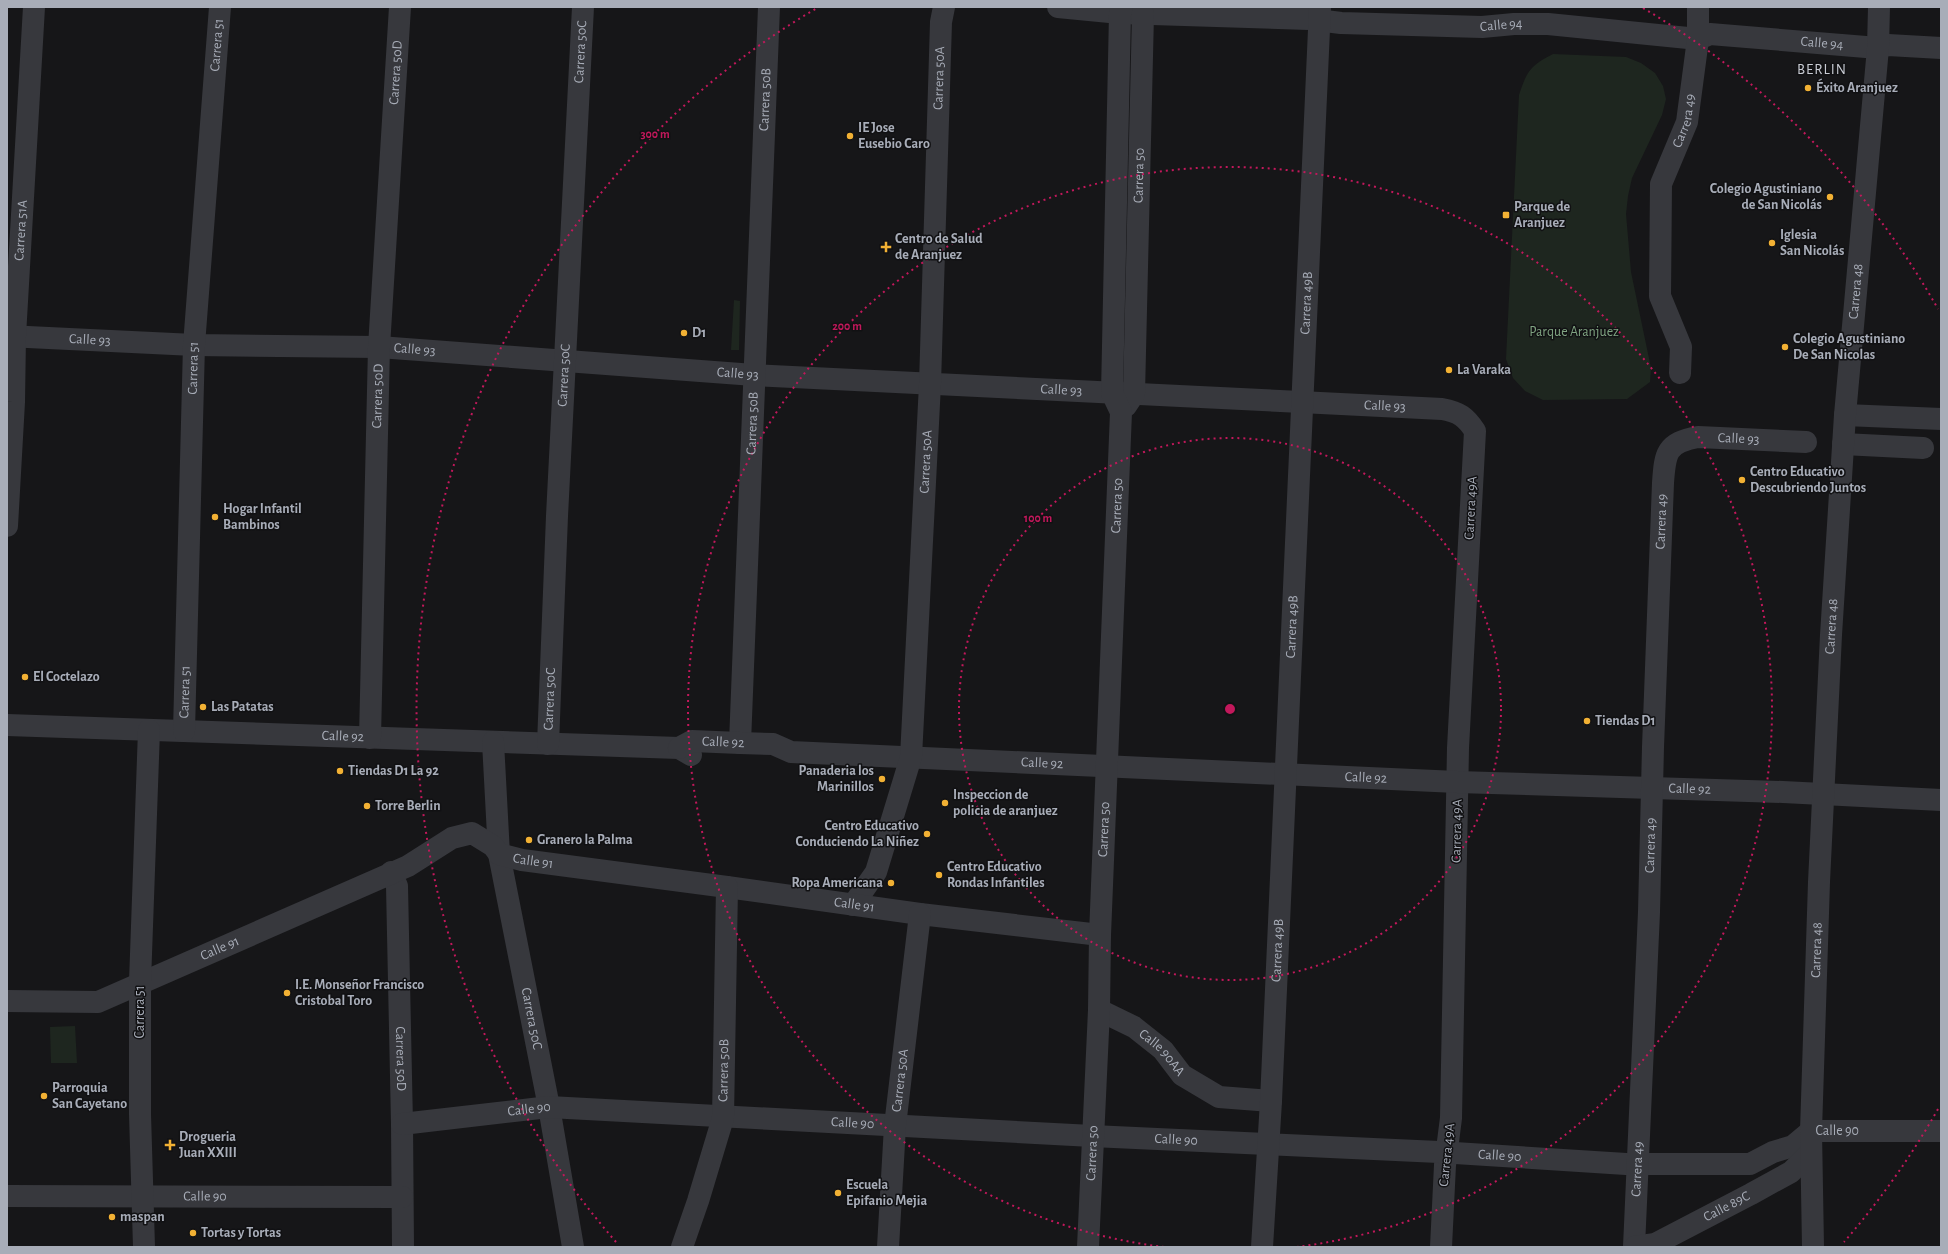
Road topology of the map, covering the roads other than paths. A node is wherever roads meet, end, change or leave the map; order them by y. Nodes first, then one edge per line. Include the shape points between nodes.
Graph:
1 (34, 7) edge
2 (220, 7) edge
3 (400, 7) edge
4 (583, 7) edge
5 (769, 7) edge
6 (944, 7) edge
7 (1058, 7) edge
8 (1698, 7) edge
9 (1879, 7) edge
10 (1131, 10) edge
11 (1319, 13) edge
12 (1503, 16) edge
13 (1698, 39) junction
14 (1878, 48) junction
15 (1941, 48) edge
16 (11, 336) edge
17 (194, 345) junction
18 (379, 347) junction
19 (565, 360) junction
20 (1680, 373) dead end
21 (754, 375) junction
22 (930, 384) junction
23 (1134, 394) junction
24 (1116, 402) junction
25 (1302, 403) junction
26 (1845, 415) junction
27 (1466, 418) joint
28 (1941, 420) edge
29 (1806, 442) dead end
30 (1843, 444) junction
31 (1672, 446) joint
32 (1923, 448) dead end
33 (7, 526) edge
34 (7, 725) edge
35 (36, 726) junction
36 (150, 730) junction
37 (184, 731) junction
38 (370, 738) junction
39 (7, 740) edge
40 (493, 742) junction
41 (740, 743) junction
42 (548, 744) junction
43 (679, 748) junction
44 (792, 752) junction
45 (911, 757) junction
46 (1107, 766) junction
47 (1285, 773) junction
48 (1457, 782) junction
49 (1653, 788) junction
50 (1823, 794) junction
51 (1941, 800) edge
52 (499, 854) junction
53 (391, 872) junction
54 (727, 887) junction
55 (853, 904) junction
56 (920, 914) junction
57 (1100, 935) junction
58 (140, 982) junction
59 (7, 1001) edge
60 (1099, 1010) junction
61 (1271, 1101) junction
62 (549, 1107) junction
63 (722, 1118) junction
64 (402, 1124) junction
65 (895, 1126) junction
66 (1941, 1131) edge
67 (1092, 1136) junction
68 (1811, 1141) junction
69 (1267, 1144) junction
70 (1446, 1152) junction
71 (1638, 1164) junction
72 (7, 1196) edge
73 (143, 1196) junction
74 (402, 1197) junction
75 (144, 1247) edge
76 (403, 1247) edge
77 (574, 1247) edge
78 (682, 1247) edge
79 (888, 1247) edge
80 (1088, 1247) edge
81 (1262, 1247) edge
82 (1441, 1247) edge
83 (1634, 1247) edge
84 (1812, 1247) edge

1 - 16 street, Carrera 51A
2 - 17 street, Carrera 51
3 - 18 street, Carrera 50D
4 - 19 street, Carrera 50C
5 - 21 street, Carrera 50B
6 - 22 street, Carrera 50A via 941,22
7 - 10 street, Calle 94
8 - 13 street, Carrera 49
9 - 14 street, Carrera 48
10 - 11 street, Calle 94
10 - 23 street, Carrera 50
10 - 24 street, Carrera 50
11 - 12 street, Calle 94 via 1341,23 1482,26
11 - 25 street, Carrera 49B
12 - 13 street, Calle 94 via 1548,24
13 - 14 street, Calle 94 via 1710,34
13 - 20 street, Carrera 49 via 1687,122 1661,184 1660,296 1680,347
14 - 15 street, Calle 94 via 1888,45
14 - 26 street, Carrera 48
16 - 17 street, Calle 93
16 - 33 street, Carrera 51A via 14,402
17 - 18 street, Calle 93
17 - 37 street, Carrera 51
18 - 19 street, Calle 93
18 - 38 street, Carrera 50D
19 - 21 street, Calle 93
19 - 42 street, Carrera 50C
21 - 22 street, Calle 93
21 - 41 street, Carrera 50B
22 - 24 street, Calle 93
22 - 45 street, Carrera 50A
23 - 24 street
23 - 25 street, Calle 93
24 - 46 street, Carrera 50
25 - 27 street, Calle 93 via 1442,410
25 - 47 street, Carrera 49B
26 - 28 street
26 - 30 street, Carrera 48
27 - 48 street, Carrera 49A via 1475,431
29 - 31 street, Calle 93 via 1698,437
30 - 32 street
30 - 50 street, Carrera 48
31 - 49 street, Carrera 49 via 1666,457 1663,483
34 - 35 street, Calle 92
35 - 36 street, Calle 92
35 - 39 street
36 - 37 street, Calle 92
36 - 58 street, Carrera 51
37 - 38 street, Calle 92
38 - 40 street, Calle 92
40 - 42 street, Calle 92
40 - 52 street, Carrera 50C
41 - 43 street, Calle 92 via 692,741
41 - 44 street, Calle 92 via 774,744
42 - 43 street, Calle 92
43 - 44 street, Calle 92 via 692,755 774,758
44 - 45 street, Calle 92
45 - 46 street, Calle 92
45 - 55 street, Carrera 50A via 876,872
46 - 47 street, Calle 92
46 - 57 street, Carrera 50
47 - 48 street, Calle 92
47 - 61 street, Carrera 49B
48 - 49 street, Calle 92
48 - 70 street, Carrera 49A via 1451,1118
49 - 50 street, Calle 92
49 - 71 street, Carrera 49
50 - 51 street, Calle 92
50 - 68 street, Carrera 48
52 - 53 street, Calle 91 via 493,846 472,833 452,838 408,866
52 - 54 street, Calle 91 via 522,860
52 - 62 street, Carrera 50C
53 - 58 street, Calle 91
53 - 64 street, Carrera 50D via 397,886
54 - 55 street, Calle 91
54 - 63 street, Carrera 50B
55 - 56 street, Calle 91
56 - 57 street, Calle 91
56 - 65 street, Carrera 50A
57 - 60 street, Carrera 50
58 - 59 street, Calle 91 via 98,1002
58 - 73 street, Carrera 51
60 - 61 street, Calle 90AA via 1134,1027 1163,1050 1182,1075 1219,1097
60 - 67 street, Carrera 50
61 - 69 street, Carrera 49B
62 - 63 street, Calle 90
62 - 64 street, Calle 90
62 - 77 street, Carrera 50C
63 - 65 street, Calle 90
63 - 78 street, Carrera 50B
64 - 74 street, Carrera 50D
65 - 67 street, Calle 90
65 - 79 street, Carrera 50A
66 - 68 street, Calle 90
67 - 69 street, Calle 90
67 - 80 street, Carrera 50
68 - 71 street, Calle 90 via 1773,1152 1750,1164
68 - 83 street, Calle 89C via 1791,1172 1655,1244
68 - 84 street, Carrera 48
69 - 70 street, Calle 90
69 - 81 street, Carrera 49B
70 - 71 street, Calle 90
70 - 82 street, Carrera 49A
71 - 83 street, Carrera 49
72 - 73 street, Calle 90
73 - 74 street, Calle 90
73 - 75 street, Carrera 51
74 - 76 street, Carrera 50D

